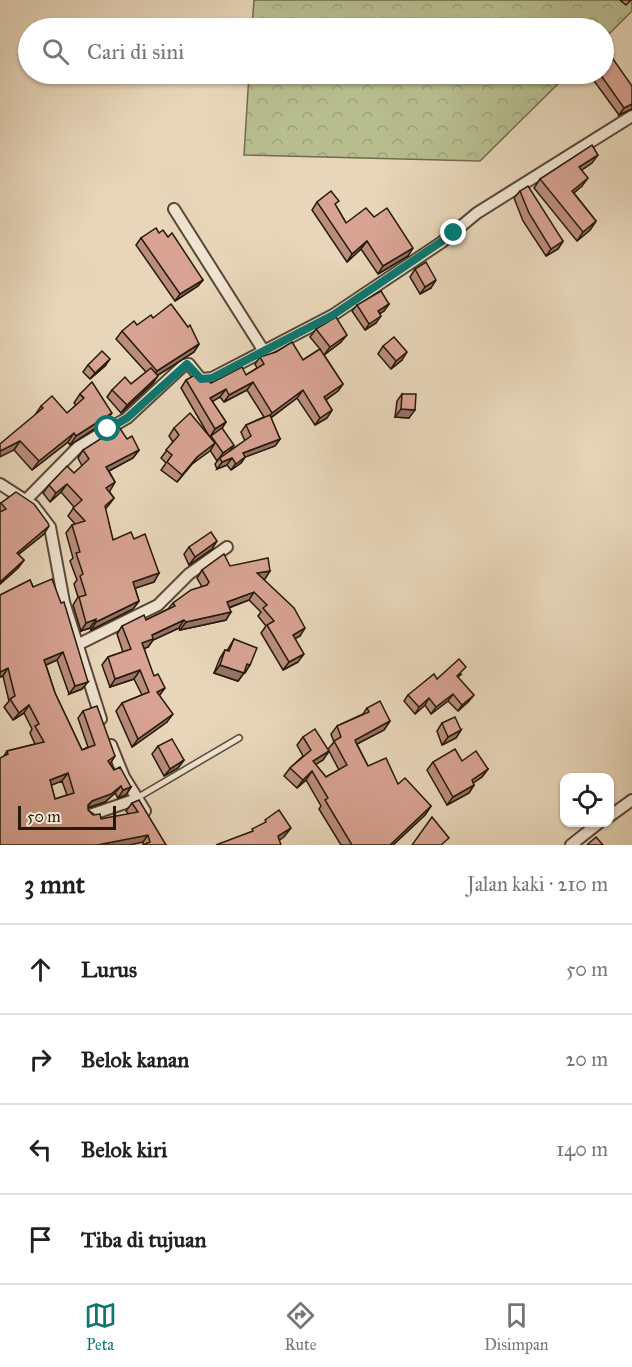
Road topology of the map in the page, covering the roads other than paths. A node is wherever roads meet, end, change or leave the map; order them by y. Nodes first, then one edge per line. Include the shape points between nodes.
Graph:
1 (632, 116) edge
2 (174, 209) dead end
3 (265, 352) junction
4 (0, 484) edge
5 (26, 500) junction
6 (227, 547) dead end
7 (77, 645) junction
8 (239, 738) dead end
9 (137, 799) junction
10 (632, 800) edge
11 (614, 813) edge
12 (90, 815) edge
13 (153, 825) edge
14 (594, 827) edge
15 (571, 845) edge

1 - 3 street via 477,213 442,242 333,315
2 - 3 street
3 - 5 street via 206,380 189,364 184,365 127,418 78,447
4 - 5 street
5 - 7 street via 50,527 64,602
6 - 7 street via 189,574 158,605
7 - 9 street via 116,760
8 - 9 lane
9 - 12 street
9 - 13 street
10 - 11 street
14 - 15 street

